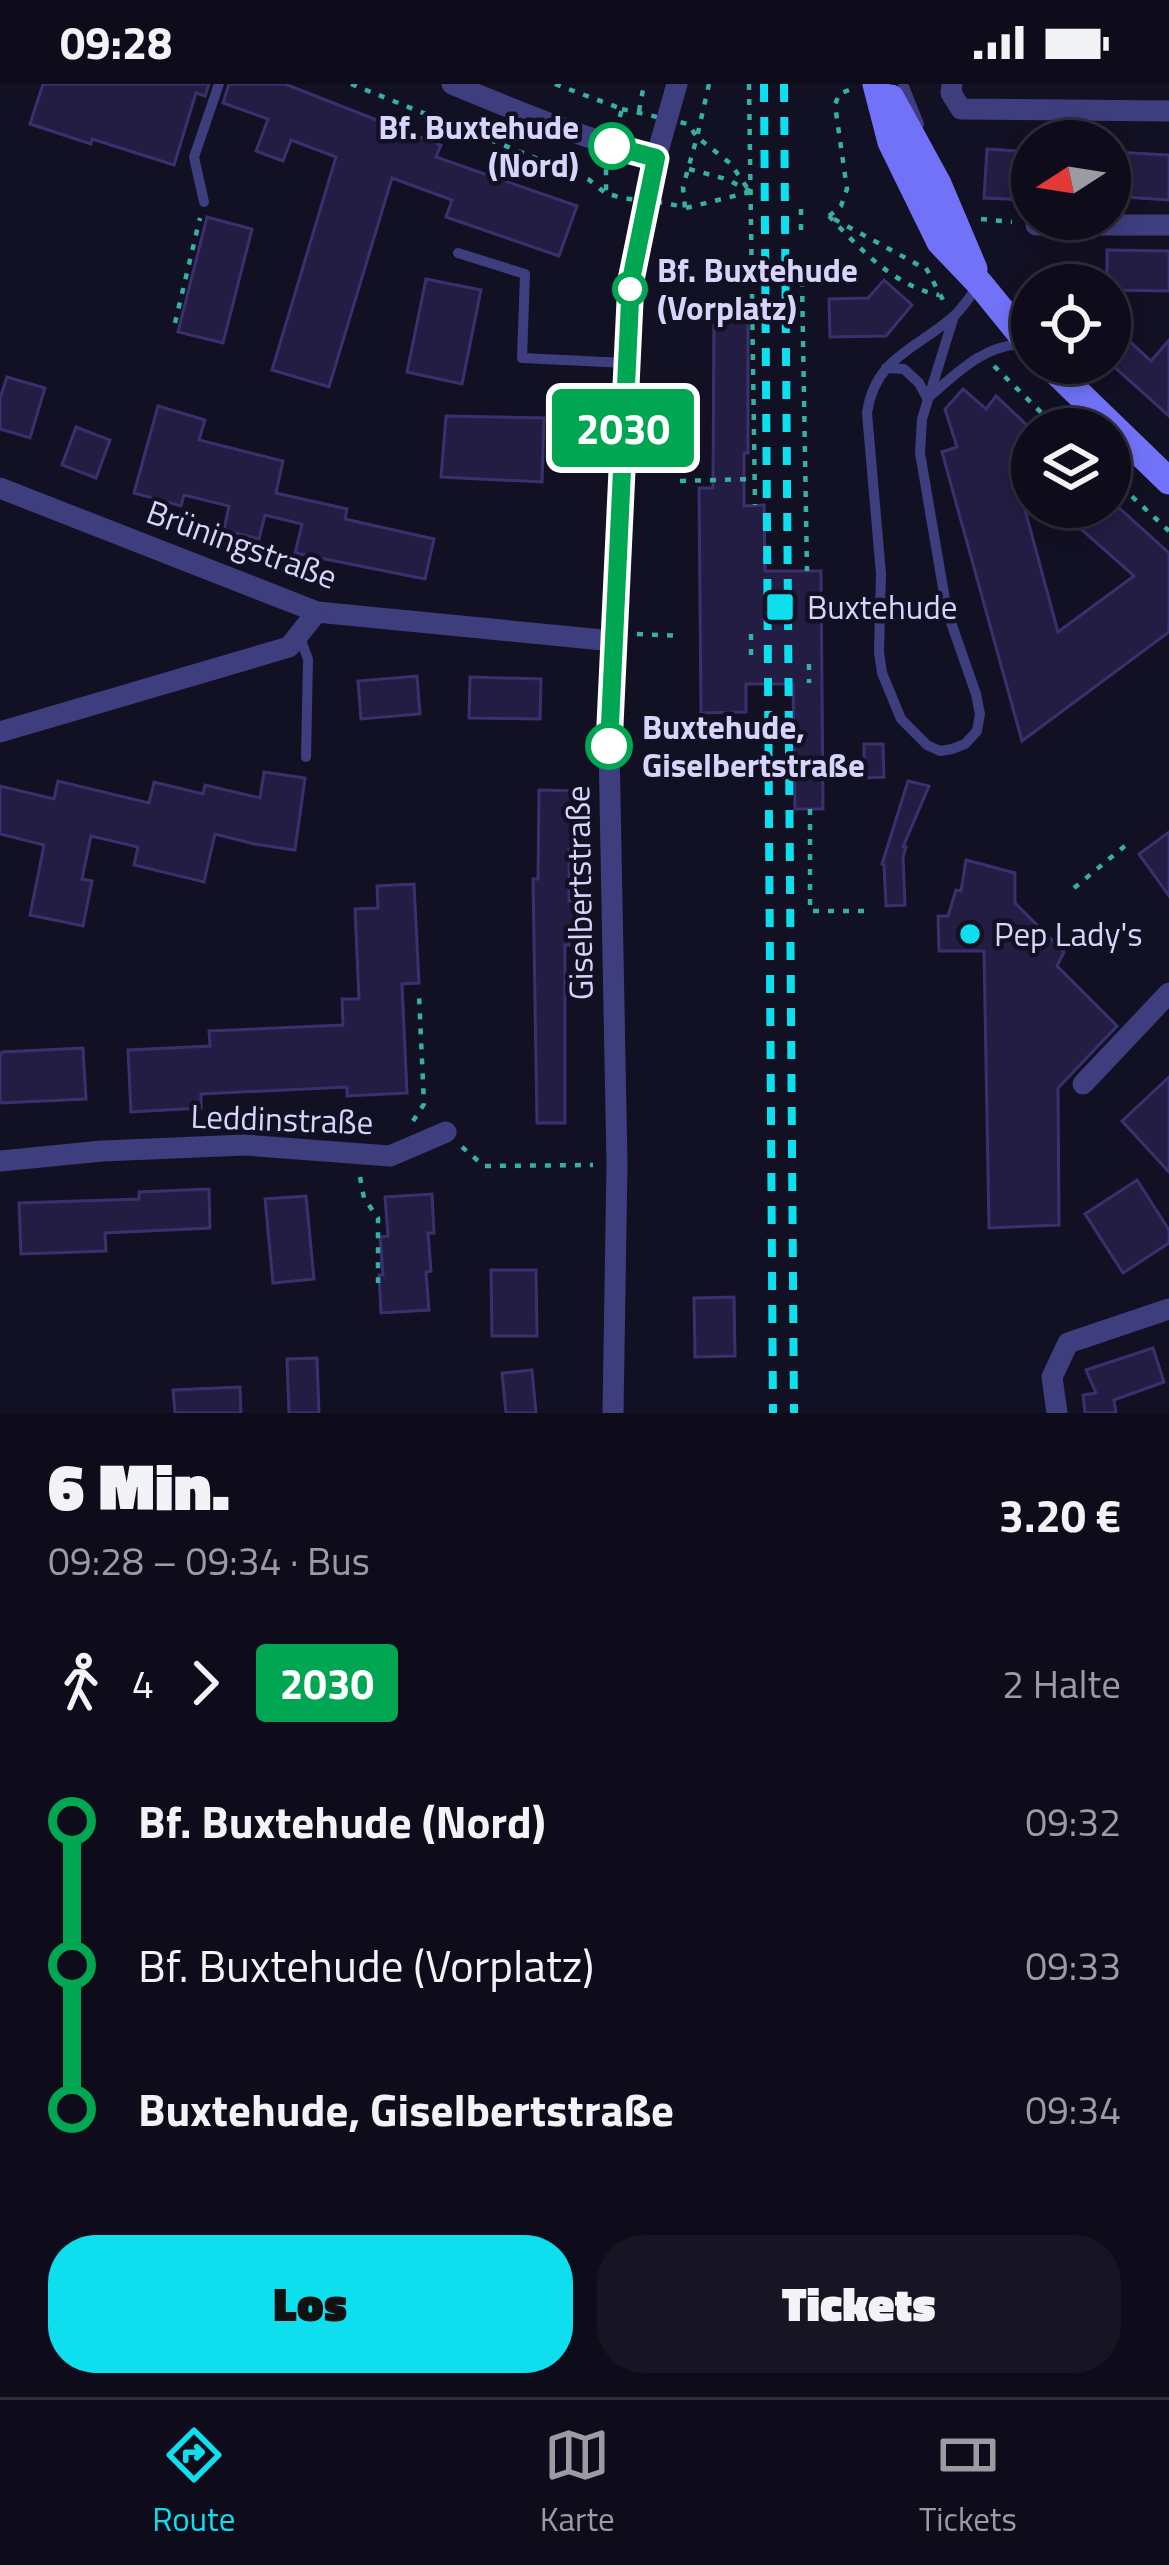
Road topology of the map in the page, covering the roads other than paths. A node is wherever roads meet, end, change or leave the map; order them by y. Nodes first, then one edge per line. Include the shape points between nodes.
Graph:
1 (219, 84) edge
2 (452, 84) edge
3 (677, 84) edge
4 (879, 84) edge
5 (903, 84) edge
6 (952, 84) edge
7 (1169, 111) edge
8 (656, 158) junction
9 (938, 184) junction
10 (204, 202) road end
11 (1131, 225) edge
12 (1169, 225) edge
13 (458, 253) dead end
14 (980, 284) junction
15 (954, 316) junction
16 (1011, 322) edge
17 (1011, 349) edge
18 (626, 363) junction
19 (886, 368) junction
20 (1069, 384) edge
21 (927, 398) junction
22 (1169, 481) edge
23 (0, 488) edge
24 (317, 612) junction
25 (298, 635) junction
26 (613, 637) junction
27 (0, 732) edge
28 (306, 757) dead end
29 (1169, 993) edge
30 (1083, 1084) dead end
31 (446, 1132) road end
32 (0, 1161) edge
33 (1169, 1309) edge
34 (613, 1413) edge
35 (1057, 1413) edge

1 - 10 lane via 194,158
2 - 8 street
3 - 8 street, Giselbertstraße
4 - 9 street
4 - 14 street via 891,142 933,230
5 - 9 lane
6 - 7 street via 961,110
8 - 18 street, Giselbertstraße via 631,280
9 - 14 street
11 - 12 street
13 - 18 lane via 525,274 522,358
14 - 15 lane
14 - 16 street
15 - 19 lane
15 - 21 lane
17 - 21 lane via 983,353
18 - 26 street, Giselbertstraße
19 - 21 lane via 904,369
19 - 21 lane via 867,413 879,652 901,719 940,751 965,744 980,714 947,611 920,453
20 - 22 street
23 - 24 street, Brüningstraße
24 - 25 street
24 - 26 street, Brüningstraße
25 - 27 street via 289,647
25 - 28 lane via 308,658
26 - 34 street, Giselbertstraße
29 - 30 street
31 - 32 street, Leddinstraße via 390,1156 245,1145
33 - 35 street via 1068,1343 1052,1377

